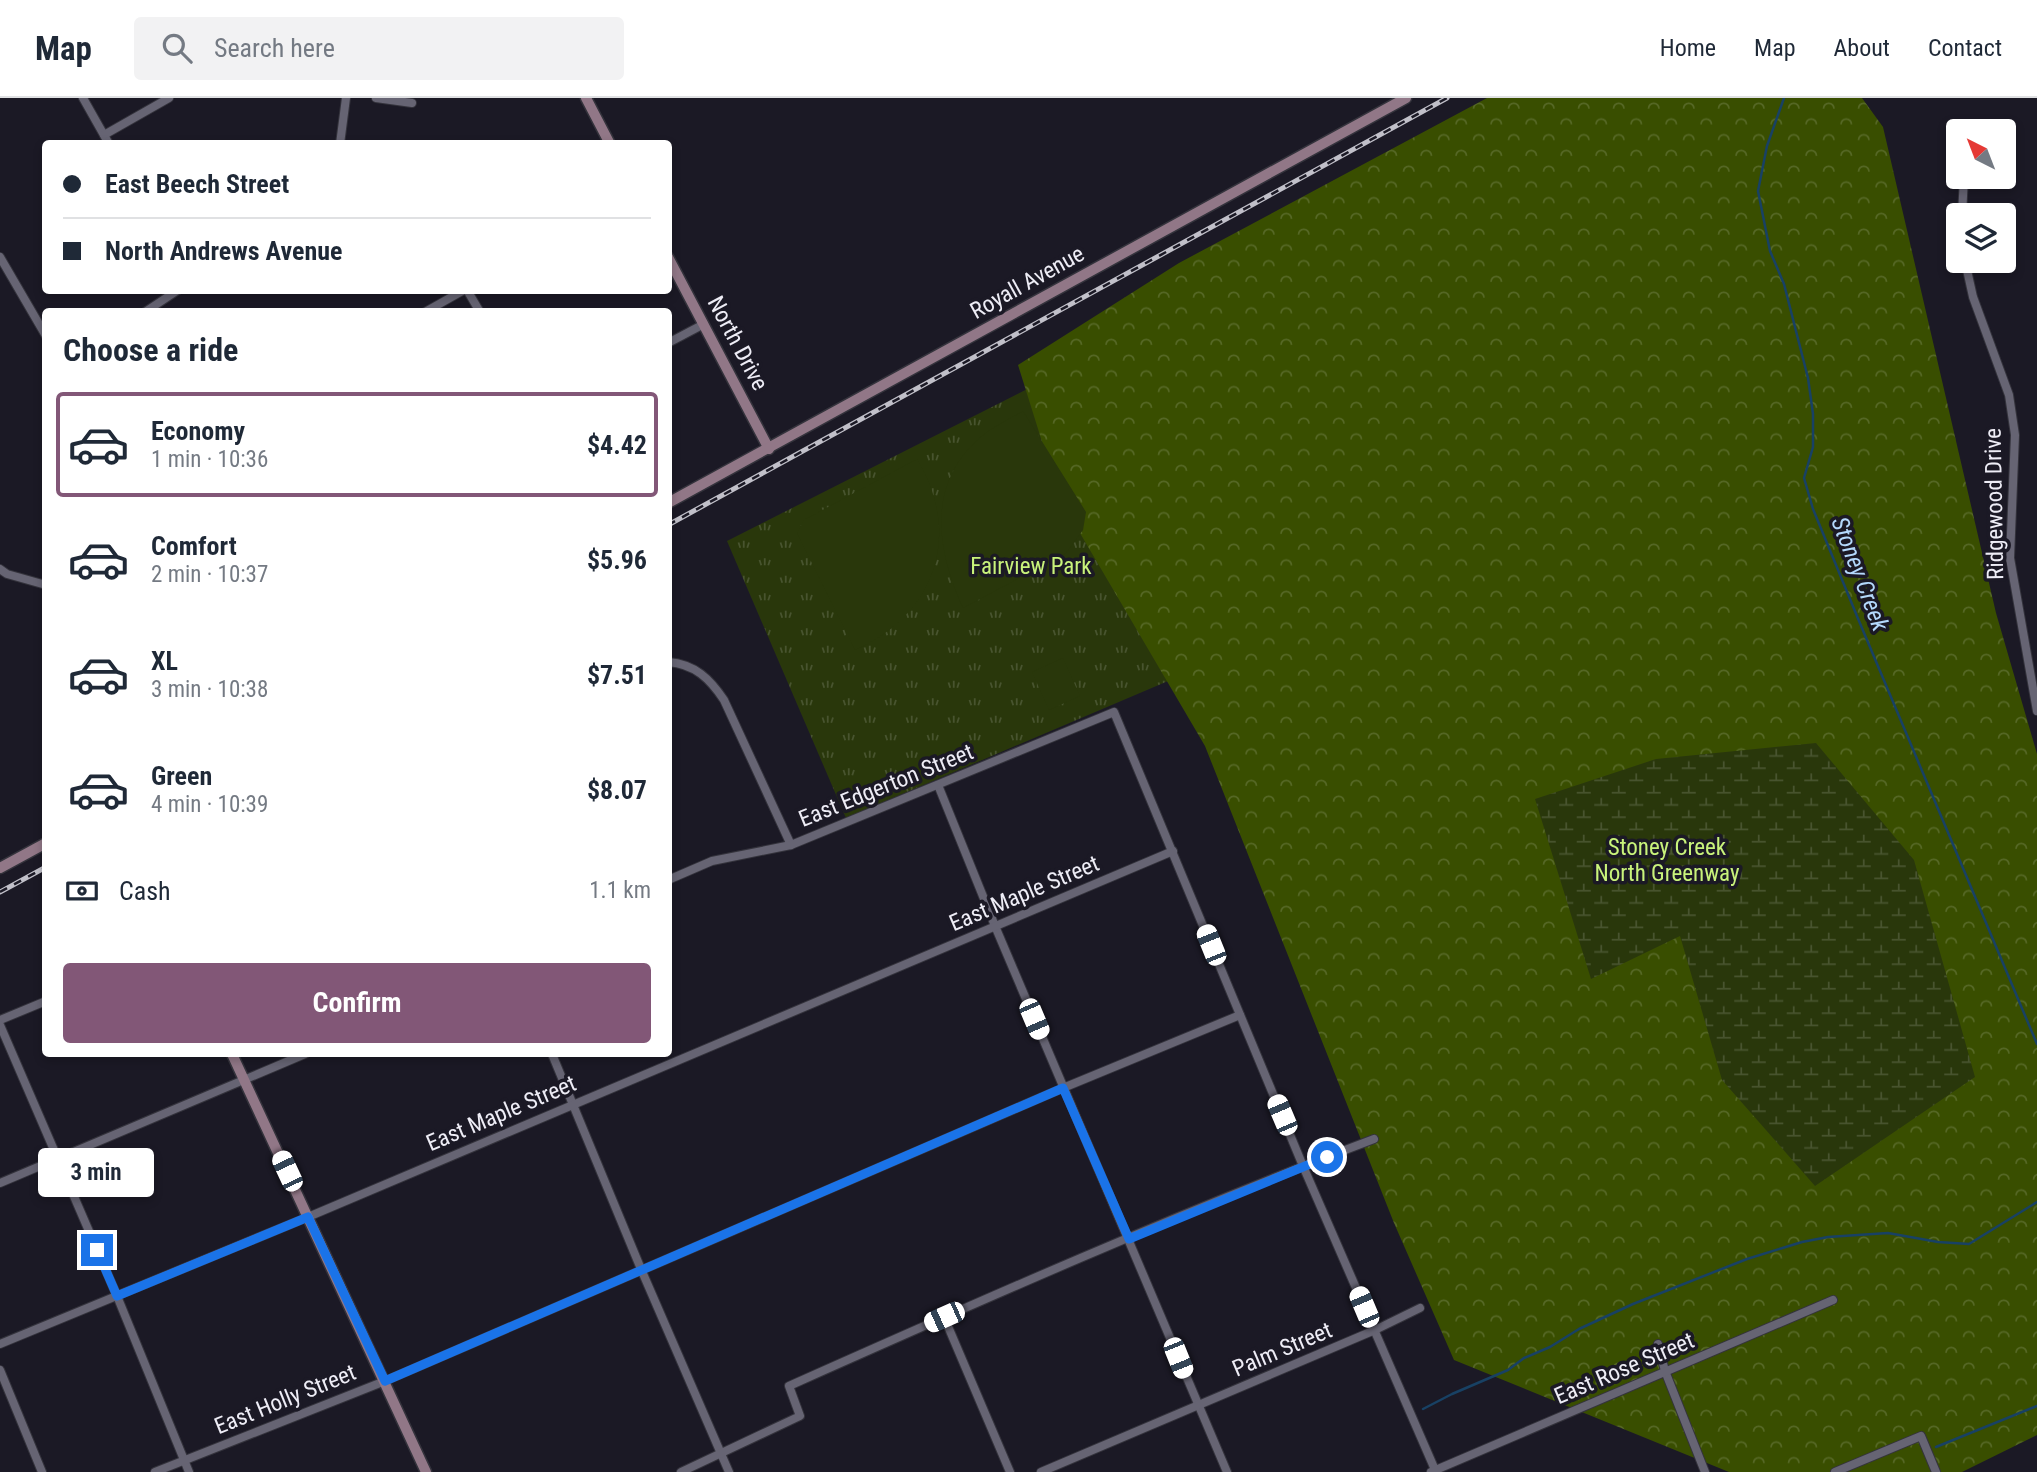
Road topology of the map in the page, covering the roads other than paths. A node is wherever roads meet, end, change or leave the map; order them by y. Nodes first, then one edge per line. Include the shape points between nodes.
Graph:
1 (83, 98) edge
2 (169, 98) edge
3 (346, 98) edge
4 (376, 98) edge
5 (586, 98) edge
6 (1406, 98) edge
7 (412, 103) dead end
8 (107, 139) edge
9 (341, 140) edge
10 (608, 140) edge
11 (0, 257) edge
12 (672, 264) edge
13 (1968, 273) edge
14 (172, 294) edge
15 (459, 294) edge
16 (151, 308) edge
17 (432, 308) edge
18 (704, 324) junction
19 (42, 329) edge
20 (672, 341) edge
21 (769, 449) junction
22 (672, 501) edge
23 (0, 569) edge
24 (42, 584) edge
25 (672, 663) edge
26 (2037, 711) edge
27 (938, 785) junction
28 (42, 845) edge
29 (791, 845) junction
30 (1173, 851) junction
31 (0, 868) edge
32 (672, 878) edge
33 (995, 926) junction
34 (42, 1003) edge
35 (1240, 1015) junction
36 (0, 1023) edge
37 (233, 1057) edge
38 (298, 1057) edge
39 (553, 1057) edge
40 (244, 1079) junction
41 (1063, 1088) junction
42 (573, 1103) junction
43 (1374, 1139) dead end
44 (57, 1159) junction
45 (1303, 1166) junction
46 (0, 1183) edge
47 (308, 1217) junction
48 (1129, 1239) junction
49 (641, 1269) junction
50 (117, 1296) junction
51 (1833, 1300) dead end
52 (1420, 1308) dead end
53 (944, 1317) junction
54 (1375, 1330) junction
55 (1658, 1343) dead end
56 (0, 1344) edge
57 (0, 1370) edge
58 (1665, 1371) junction
59 (385, 1381) junction
60 (1198, 1405) junction
61 (722, 1455) junction
62 (184, 1460) junction
63 (1434, 1471) edge
64 (42, 1472) edge
65 (155, 1472) edge
66 (189, 1472) edge
67 (426, 1472) edge
68 (681, 1472) edge
69 (729, 1472) edge
70 (1010, 1472) edge
71 (1041, 1472) edge
72 (1227, 1472) edge
73 (1705, 1472) edge
74 (1835, 1472) edge
75 (1936, 1472) edge

1 - 8 street
2 - 8 street
3 - 9 street
4 - 7 street
5 - 10 street
6 - 21 street, Royall Avenue
11 - 19 street
12 - 18 street, North Drive
13 - 26 street, Ridgewood Drive via 2009,395 2015,435 2010,558
14 - 16 street
15 - 17 street
18 - 20 street
18 - 21 street, North Drive
21 - 22 street, Royall Avenue
23 - 24 street
25 - 29 street via 709,678 724,699
27 - 29 street, East Edgerton Street
27 - 30 street, East Edgerton Street via 1114,712
27 - 33 street
28 - 31 street
29 - 32 street, East Edgerton Street via 712,861
30 - 33 street, East Maple Street
30 - 35 street
33 - 41 street
33 - 42 street, East Maple Street
34 - 36 street
35 - 41 street, East Holly Street
35 - 45 street
36 - 44 street
37 - 40 street
38 - 40 street
39 - 42 street
40 - 44 street
40 - 47 street
41 - 48 street
41 - 49 street, East Holly Street
42 - 47 street, East Maple Street
42 - 49 street
43 - 45 street
44 - 46 street
44 - 50 street
45 - 48 street
45 - 54 street
47 - 50 street, East Maple Street
47 - 59 street
48 - 53 street
48 - 60 street
49 - 59 street, East Holly Street
49 - 61 street
50 - 56 street, East Maple Street
50 - 62 street
51 - 58 street, East Rose Street
52 - 54 street, Palm Street
53 - 61 street via 789,1386 800,1416
53 - 70 street
54 - 60 street, Palm Street
54 - 63 street
55 - 58 street
57 - 64 street
58 - 63 street, East Rose Street
58 - 73 street
59 - 62 street, East Holly Street
59 - 67 street
60 - 71 street, Palm Street
60 - 72 street
61 - 68 street
61 - 69 street
62 - 65 street, East Holly Street
62 - 66 street
74 - 75 street via 1921,1436

